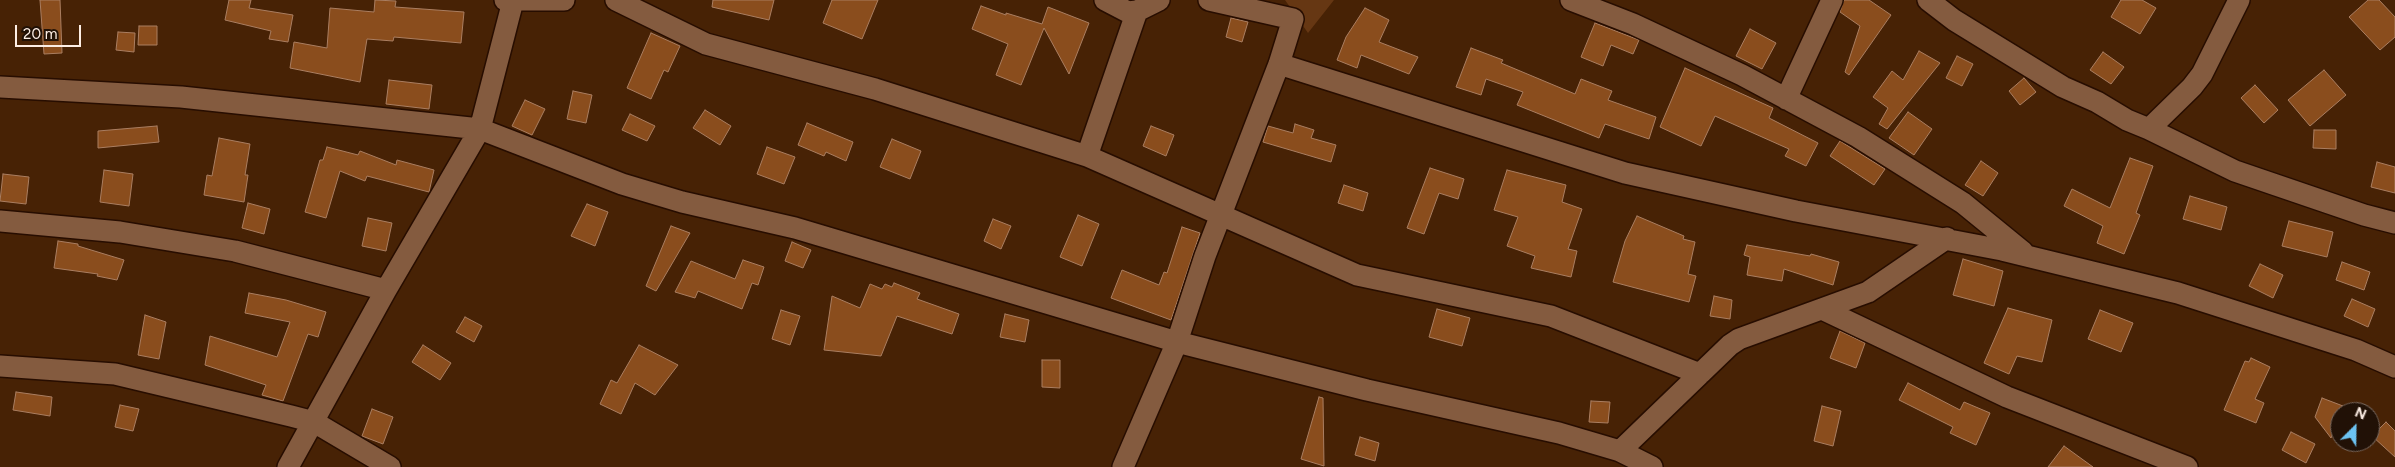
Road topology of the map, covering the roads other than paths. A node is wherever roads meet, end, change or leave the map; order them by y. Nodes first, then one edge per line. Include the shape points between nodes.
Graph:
1 (509, 0) edge
2 (564, 0) edge
3 (616, 0) edge
4 (1105, 0) edge
5 (1159, 0) edge
6 (1209, 0) edge
7 (1571, 0) edge
8 (1832, 0) edge
9 (1928, 0) edge
10 (2232, 3) edge
11 (1137, 11) junction
12 (1279, 64) junction
13 (0, 87) edge
14 (1786, 98) junction
15 (480, 129) junction
16 (2149, 129) junction
17 (1087, 156) junction
18 (1221, 214) junction
19 (0, 221) edge
20 (2395, 222) edge
21 (1947, 238) junction
22 (2029, 256) junction
23 (386, 290) junction
24 (1822, 309) junction
25 (1177, 342) junction
26 (0, 366) edge
27 (2395, 367) edge
28 (1700, 374) junction
29 (314, 422) junction
30 (1620, 451) junction
31 (288, 467) edge
32 (390, 467) edge
33 (1123, 467) edge
34 (1652, 467) edge
35 (2187, 467) edge

1 - 2 street
1 - 15 street
3 - 17 street via 706,44 875,89
4 - 11 street via 1128,12
5 - 11 street
6 - 12 street via 1293,19
7 - 14 street via 1633,24
8 - 14 street
9 - 16 street via 1954,20 2063,87
10 - 16 street via 2202,74 2192,88
11 - 17 street
12 - 18 street
12 - 21 street via 1625,173 1796,211
13 - 15 street via 181,97
14 - 22 street via 1858,137 1963,203
15 - 23 street
15 - 25 street via 622,184 682,202 795,228
16 - 20 street via 2235,171 2364,215
17 - 18 street
18 - 25 street
18 - 28 street via 1357,275 1551,316
19 - 23 street via 120,232 235,251
21 - 22 street
21 - 24 street via 1878,287
22 - 27 street via 2232,310 2356,350
23 - 29 street
24 - 28 street via 1739,339
24 - 35 street via 2007,397
25 - 30 street via 1367,390 1559,433
25 - 33 street
26 - 29 street via 115,374
28 - 30 street
29 - 31 street
29 - 32 street
30 - 34 street

